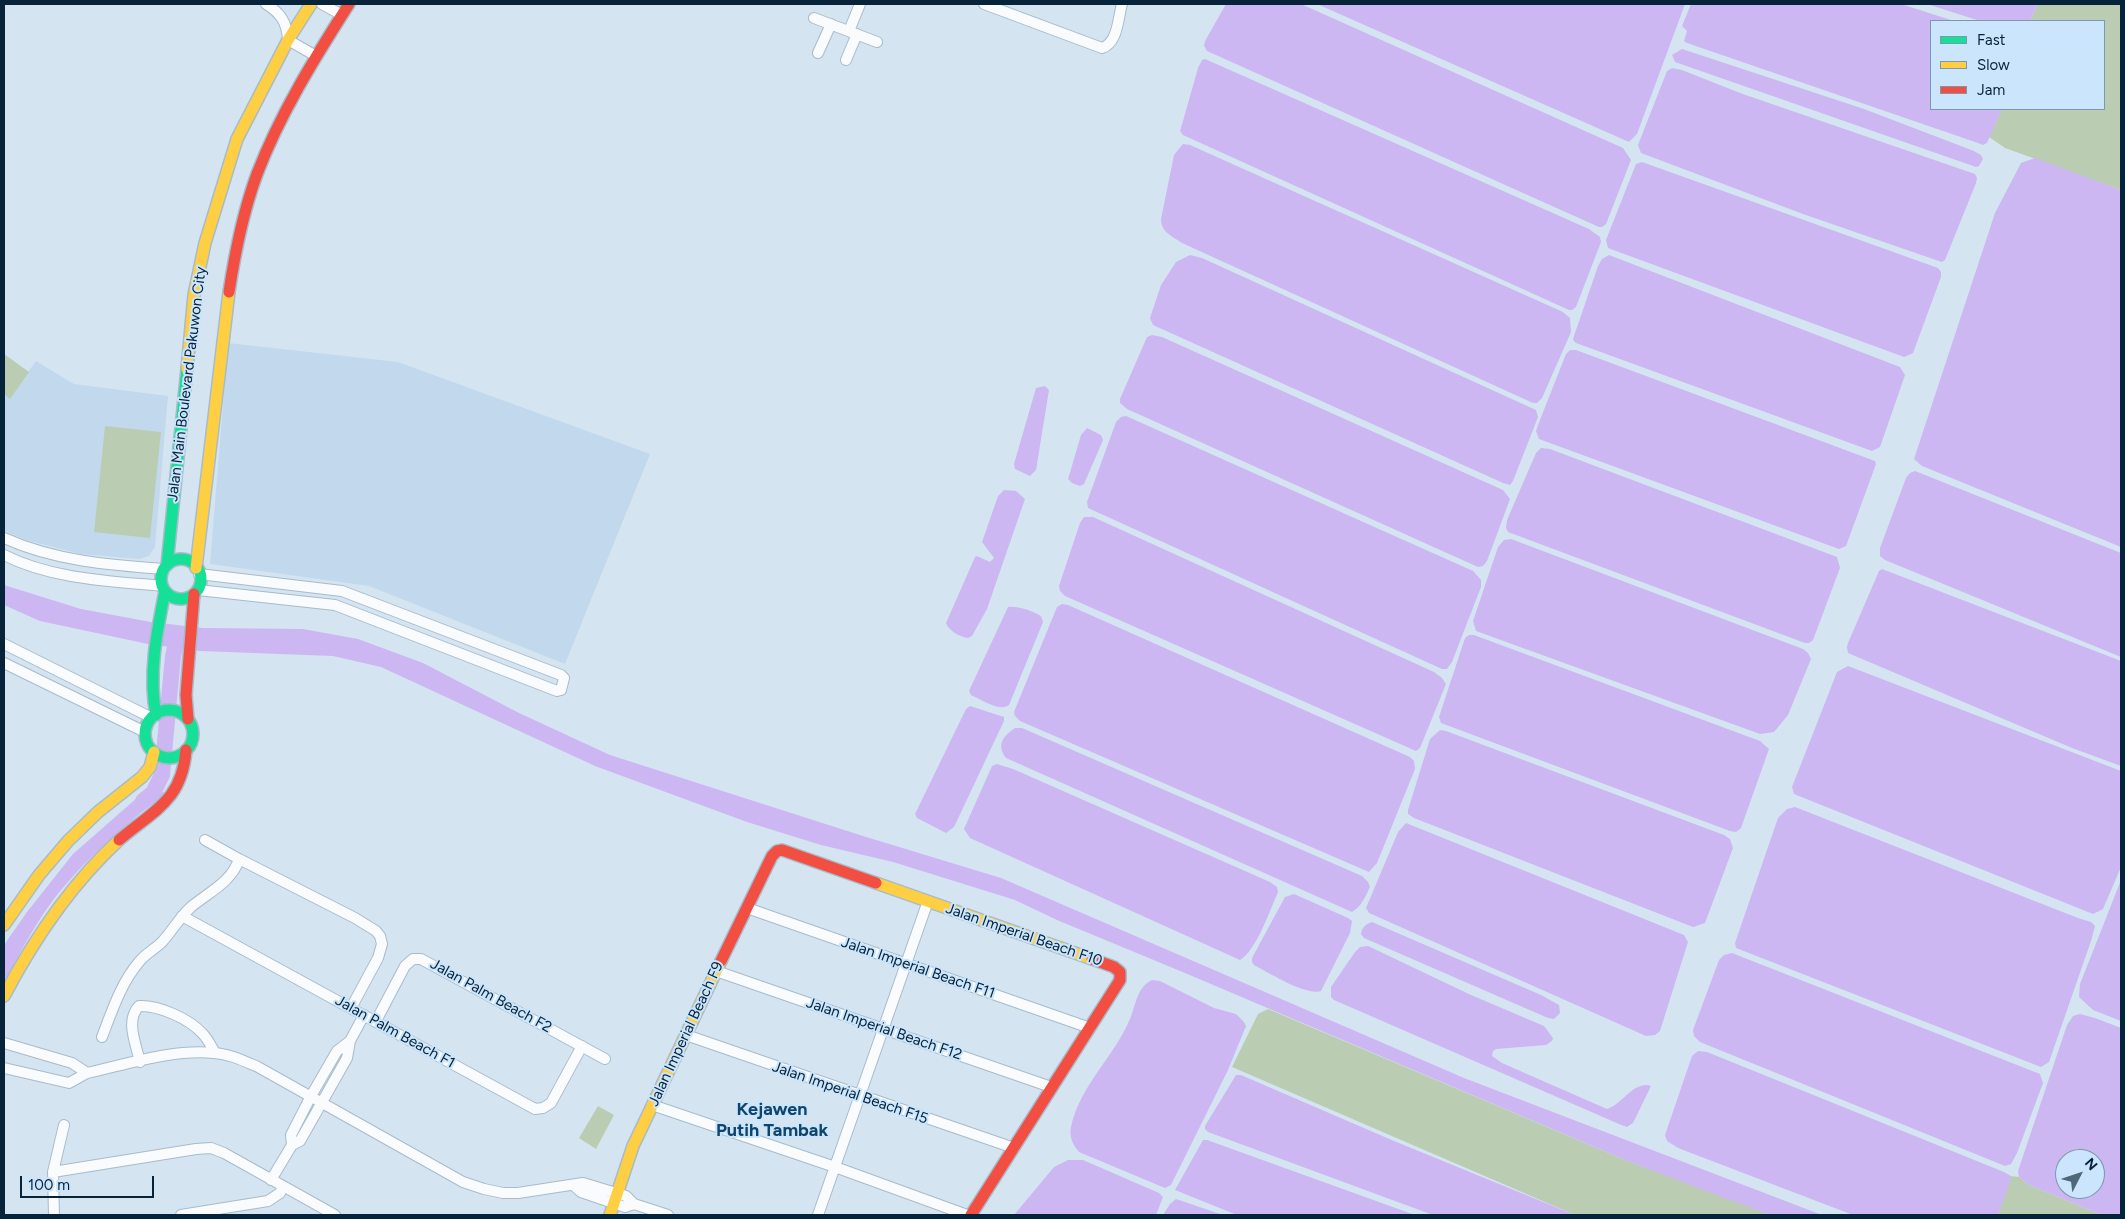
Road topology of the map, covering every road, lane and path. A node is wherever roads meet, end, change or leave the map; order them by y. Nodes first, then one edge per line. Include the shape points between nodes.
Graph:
1 (266, 4) edge
2 (311, 4) edge
3 (322, 4) edge
4 (350, 4) edge
5 (860, 4) edge
6 (984, 4) edge
7 (1122, 4) edge
8 (280, 7) edge
9 (342, 15) junction
10 (814, 18) dead end
11 (832, 24) junction
12 (853, 32) junction
13 (288, 40) junction
14 (877, 42) dead end
15 (818, 53) dead end
16 (316, 56) junction
17 (846, 60) dead end
18 (4, 538) edge
19 (4, 555) edge
20 (165, 567) junction
21 (198, 571) junction
22 (164, 589) junction
23 (196, 592) junction
24 (405, 615) junction
25 (400, 630) junction
26 (4, 644) edge
27 (4, 663) edge
28 (154, 716) junction
29 (188, 719) junction
30 (145, 732) junction
31 (186, 750) junction
32 (154, 752) junction
33 (205, 840) dead end
34 (772, 856) joint
35 (239, 859) junction
36 (928, 901) junction
37 (747, 908) junction
38 (182, 916) junction
39 (4, 925) edge
40 (906, 964) junction
41 (716, 970) junction
42 (4, 996) edge
43 (351, 1008) junction
44 (364, 1015) junction
45 (376, 1021) junction
46 (1090, 1028) junction
47 (884, 1029) junction
48 (686, 1035) junction
49 (102, 1037) dead end
50 (350, 1041) junction
51 (4, 1043) edge
52 (582, 1046) junction
53 (215, 1053) junction
54 (605, 1059) dead end
55 (140, 1062) junction
56 (4, 1068) edge
57 (87, 1073) junction
58 (1051, 1087) junction
59 (311, 1096) junction
60 (860, 1097) junction
61 (321, 1102) junction
62 (652, 1105) junction
63 (64, 1125) dead end
64 (292, 1145) junction
65 (1014, 1148) junction
66 (835, 1167) junction
67 (53, 1172) junction
68 (271, 1180) junction
69 (284, 1186) junction
70 (616, 1198) junction
71 (54, 1215) edge
72 (181, 1215) edge
73 (335, 1215) edge
74 (610, 1215) edge
75 (668, 1215) edge
76 (818, 1215) edge
77 (969, 1215) edge

1 - 8 street
2 - 13 street, Jalan Main Boulevard Pakuwon City
3 - 9 street
4 - 9 street, Jalan Main Boulevard Pakuwon City
5 - 12 street
6 - 7 street via 1102,48 1113,40
8 - 13 street
9 - 16 street, Jalan Main Boulevard Pakuwon City
10 - 11 street
11 - 12 street
11 - 15 street
12 - 14 street
12 - 17 street
13 - 16 street
13 - 20 street, Jalan Main Boulevard Pakuwon City via 237,139 205,243 194,295
16 - 21 street, Jalan Main Boulevard Pakuwon City via 266,154 236,248 227,301
18 - 20 street via 54,556 104,564
19 - 22 street via 49,571
20 - 21 street via 184,560
20 - 22 street via 161,578
21 - 23 street via 200,582
21 - 24 street via 342,591
22 - 23 street via 179,599
22 - 28 street via 155,662
23 - 25 street via 335,605
23 - 29 street via 186,694
24 - 25 street
24 - 25 street via 561,675 564,678 561,690
26 - 28 street
27 - 30 street
28 - 29 street via 167,710
28 - 30 street
29 - 31 street via 193,735
30 - 32 street
31 - 32 street via 171,758
31 - 42 street via 176,790 94,865 66,898
32 - 39 street via 150,767 142,777 68,841
33 - 35 street
34 - 36 street, Jalan Imperial Beach F10 via 777,850 786,851
34 - 37 street, Jalan Imperial Beach F9
35 - 38 street via 225,881
35 - 43 street via 355,918 380,936 382,944 378,958
36 - 40 street
36 - 46 street, Jalan Imperial Beach F10 via 1117,969 1120,980
37 - 40 street, Jalan Imperial Beach F11
37 - 41 street, Jalan Imperial Beach F9
38 - 43 street, Jalan Palm Beach F1
38 - 49 street via 129,975
40 - 46 street, Jalan Imperial Beach F11
40 - 47 street
41 - 47 street, Jalan Imperial Beach F12
41 - 48 street, Jalan Imperial Beach F9
43 - 44 street, Jalan Palm Beach F1
44 - 45 street, Jalan Palm Beach F1
44 - 50 street
45 - 52 street, Jalan Palm Beach F2 via 405,966 421,959
45 - 52 street, Jalan Palm Beach F1 via 535,1109 551,1103
46 - 58 street, Jalan Imperial Beach F10
47 - 58 street, Jalan Imperial Beach F12
47 - 60 street
48 - 60 street, Jalan Imperial Beach F15
48 - 62 street, Jalan Imperial Beach F9
50 - 59 street via 337,1052
50 - 61 street via 346,1058
51 - 57 street via 72,1063
52 - 54 street, Jalan Palm Beach F2
53 - 55 street via 187,1052
53 - 55 street via 197,1028 162,1008 139,1006 131,1019
53 - 59 street via 236,1057
55 - 57 street
56 - 57 street via 68,1083
58 - 65 street, Jalan Imperial Beach F10
59 - 61 street
59 - 64 street via 291,1135
60 - 65 street, Jalan Imperial Beach F15
60 - 66 street
61 - 64 street via 300,1141
61 - 70 street via 464,1182 484,1189 503,1193 583,1183
62 - 66 street
62 - 70 street, Jalan Imperial Beach F9 via 633,1146
63 - 67 street
64 - 68 street
65 - 77 street, Jalan Imperial Beach F10
66 - 76 street
66 - 77 street
67 - 68 street via 211,1148
67 - 71 street
68 - 69 street
69 - 72 street via 280,1193 268,1200
69 - 73 street
70 - 74 street, Jalan Imperial Beach F9
70 - 75 street via 626,1196 634,1204

